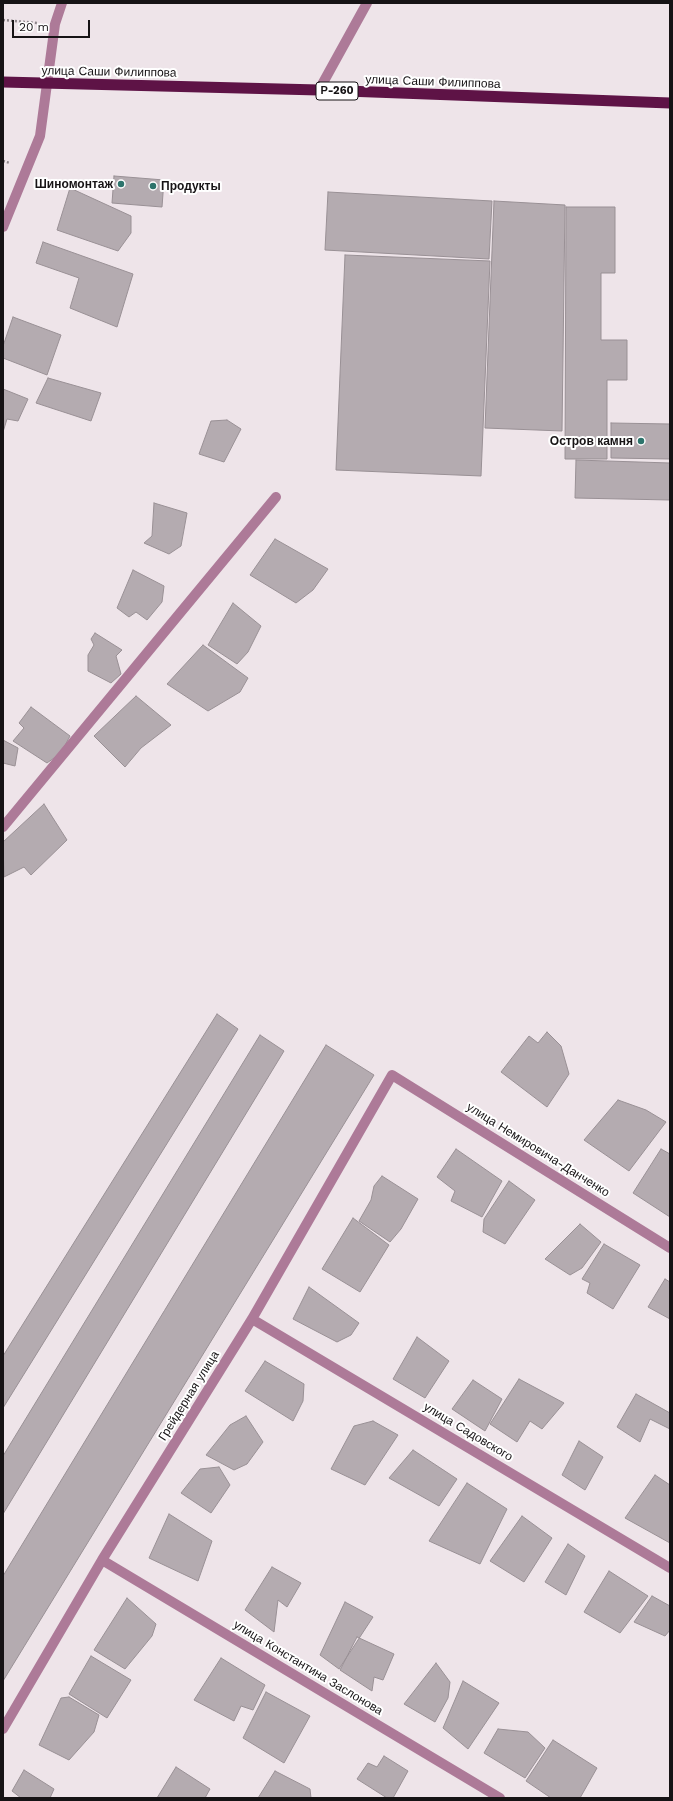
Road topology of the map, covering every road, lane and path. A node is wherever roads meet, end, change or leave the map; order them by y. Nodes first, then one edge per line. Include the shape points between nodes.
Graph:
1 (62, 3) edge
2 (368, 3) edge
3 (3, 20) edge
4 (56, 24) junction
5 (3, 82) edge
6 (48, 84) junction
7 (319, 90) junction
8 (670, 103) edge
9 (3, 227) edge
10 (276, 496) dead end
11 (3, 828) edge
12 (392, 1075) joint
13 (670, 1248) edge
14 (252, 1319) junction
15 (102, 1560) junction
16 (670, 1568) edge
17 (3, 1729) edge
18 (500, 1798) edge

1 - 4 street
2 - 7 street
3 - 4 path
4 - 6 street
5 - 6 highway, улица Саши Филиппова / Р-260
6 - 7 highway, улица Саши Филиппова / Р-260
6 - 9 street via 40,136
7 - 8 highway, улица Саши Филиппова / Р-260
10 - 11 street
12 - 13 street, улица Немировича-Данченко
12 - 14 street, Грейдерная улица
14 - 15 street, Грейдерная улица
14 - 16 street, улица Садовского
15 - 17 street, Грейдерная улица
15 - 18 street, улица Константина Заслонова

